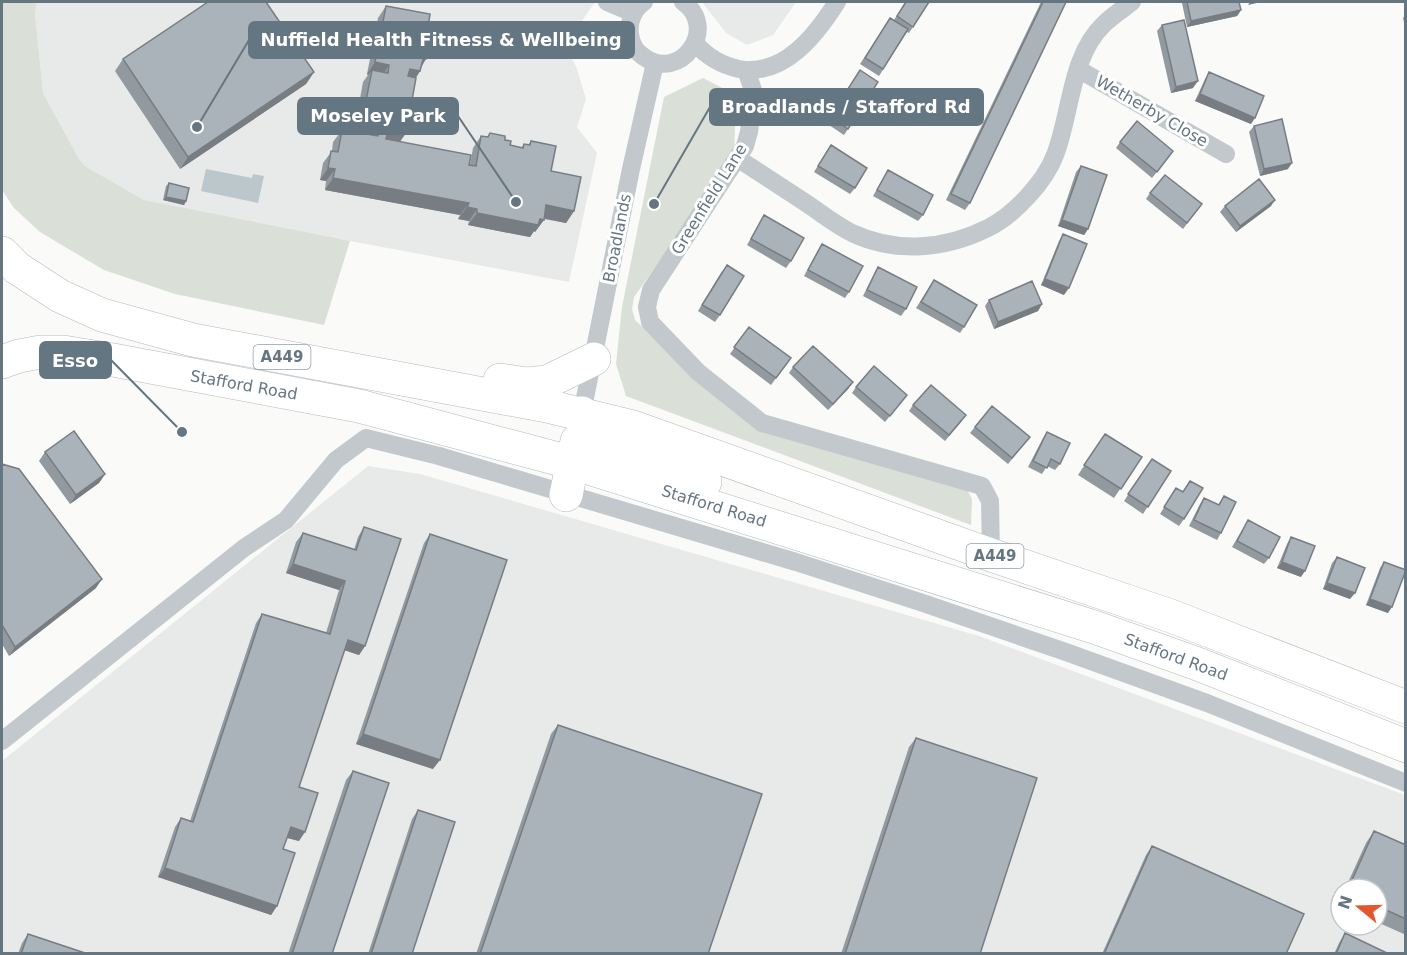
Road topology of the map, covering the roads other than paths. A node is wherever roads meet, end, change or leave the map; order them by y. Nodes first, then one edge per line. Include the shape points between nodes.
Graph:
1 (607, 2) edge
2 (683, 2) edge
3 (837, 2) edge
4 (1132, 2) edge
5 (639, 7) edge
6 (695, 43) junction
7 (655, 63) junction
8 (1078, 69) junction
9 (746, 70) junction
10 (1226, 154) dead end
11 (737, 158) junction
12 (2, 253) edge
13 (594, 359) junction
14 (2, 362) edge
15 (352, 371) junction
16 (582, 413) junction
17 (573, 463) junction
18 (566, 495) junction
19 (809, 536) junction
20 (991, 555) junction
21 (1406, 707) edge
22 (2, 741) edge
23 (1406, 746) edge
24 (1406, 783) edge

1 - 5 street
2 - 6 street via 694,13 697,23
3 - 9 street via 796,52 776,65
4 - 8 street via 1102,25
5 - 7 street via 630,23 632,43 637,52
6 - 7 street via 683,58
6 - 9 street via 706,56
7 - 13 street, Broadlands
8 - 10 street, Wetherby Close
8 - 11 street via 1055,156 1033,190 1004,220 945,244 905,247 852,233
9 - 11 street, Greenfield Lane via 754,93 749,132
11 - 20 street, Greenfield Lane via 651,290 647,307 650,322 698,372 762,423 982,486 990,501
12 - 15 highway, Stafford Road / A449 via 17,268 60,296 102,315 193,340
13 - 15 highway via 548,382 526,384 463,374
13 - 16 street, Broadlands
14 - 17 highway, Stafford Road / A449 via 30,354 63,352 113,360 359,406
15 - 16 highway, Stafford Road / A449
15 - 17 highway via 424,400 555,441
16 - 17 highway
16 - 19 highway via 590,433 612,449 747,498
16 - 20 highway, Stafford Road / A449 via 680,443
17 - 18 highway
17 - 19 highway, Stafford Road / A449
18 - 22 street via 366,438 336,460 286,520 244,548
18 - 24 street via 796,562 1063,651 1207,703
19 - 23 highway, Stafford Road / A449 via 1094,627
20 - 21 highway, Stafford Road / A449 via 1171,616

